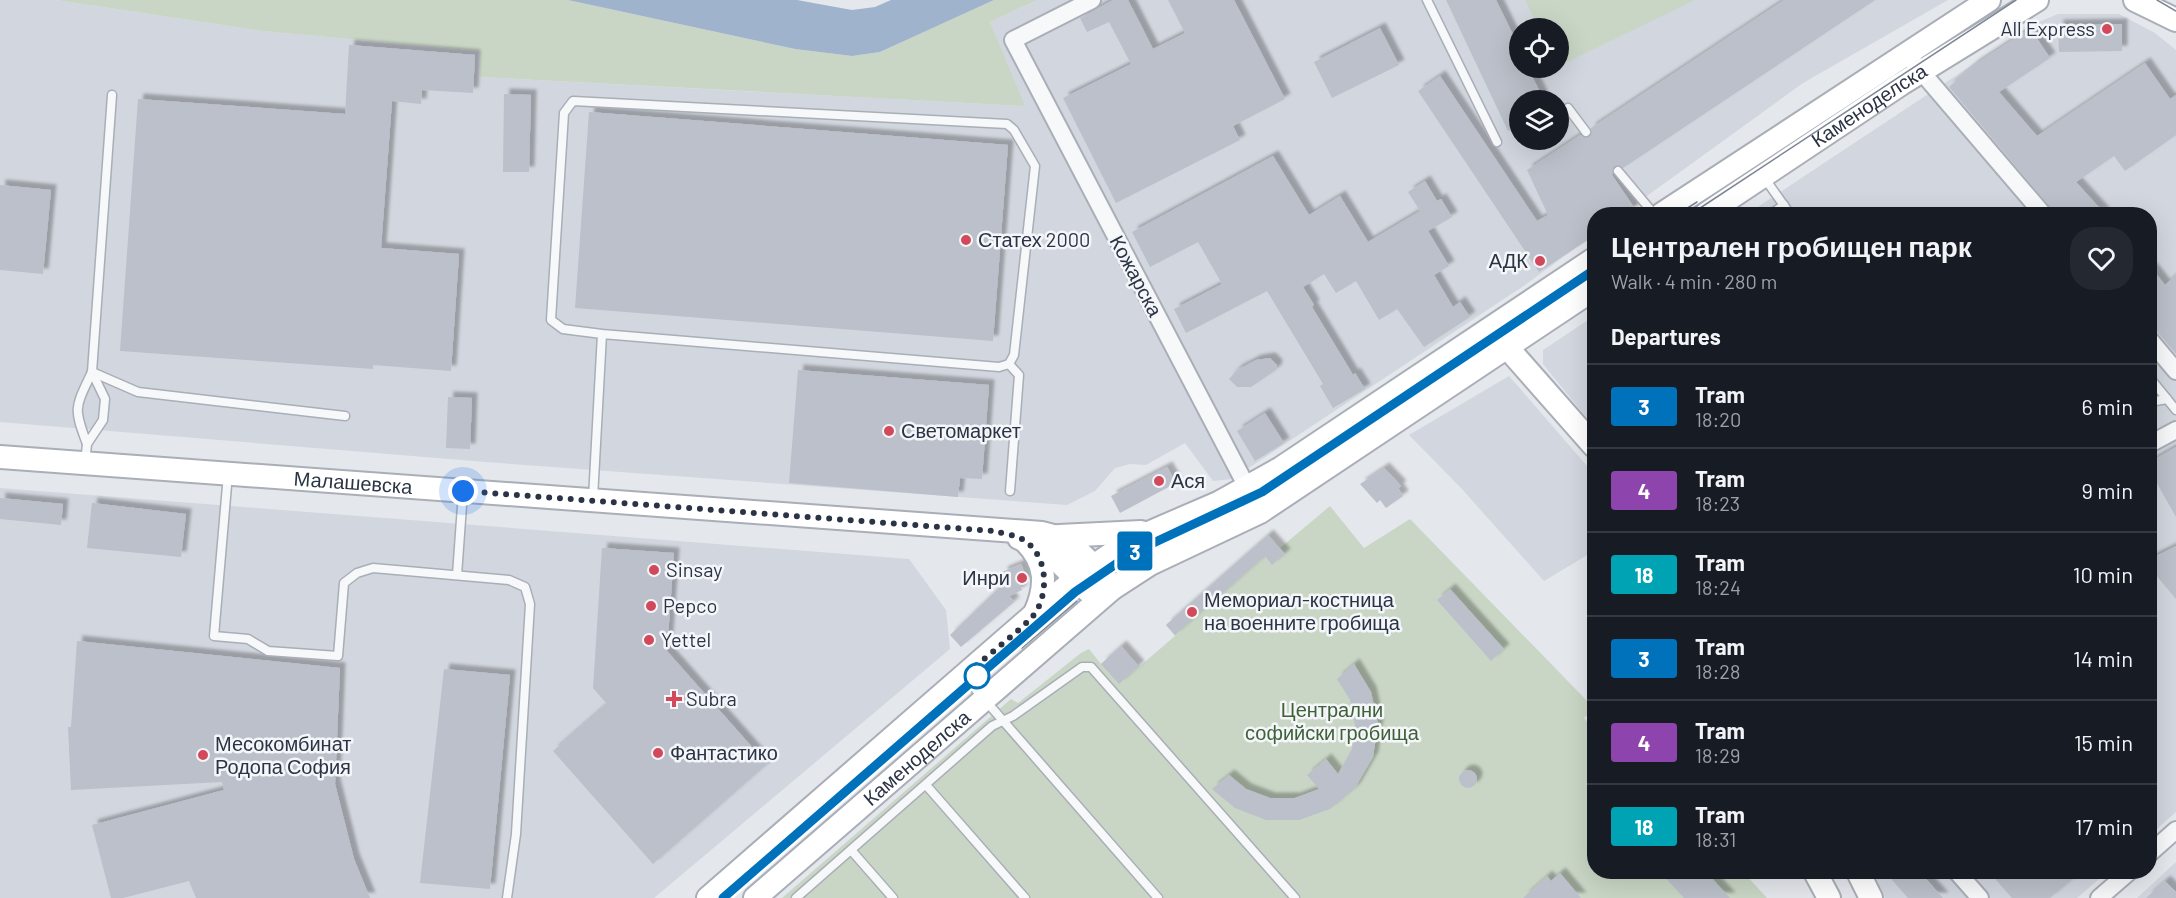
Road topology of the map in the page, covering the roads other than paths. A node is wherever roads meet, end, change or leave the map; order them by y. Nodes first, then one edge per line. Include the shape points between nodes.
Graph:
1 (1092, 0) edge
2 (1427, 0) edge
3 (1989, 0) edge
4 (2037, 0) edge
5 (2135, 0) edge
6 (2176, 20) edge
7 (1906, 53) junction
8 (1921, 72) junction
9 (112, 95) dead end
10 (1569, 109) edge
11 (1586, 132) dead end
12 (1497, 142) dead end
13 (1757, 166) junction
14 (1618, 171) dead end
15 (1784, 205) joint
16 (1648, 207) edge
17 (1676, 207) edge
18 (1713, 207) edge
19 (1781, 207) edge
20 (2037, 207) edge
21 (1587, 265) edge
22 (1587, 294) edge
23 (1491, 329) junction
24 (602, 334) junction
25 (1507, 347) junction
26 (2157, 348) edge
27 (1009, 364) junction
28 (2176, 371) edge
29 (92, 372) junction
30 (2157, 387) edge
31 (2167, 399) junction
32 (2157, 401) edge
33 (2176, 410) edge
34 (345, 416) dead end
35 (2176, 430) edge
36 (1587, 438) edge
37 (2157, 440) edge
38 (86, 454) junction
39 (0, 457) edge
40 (228, 474) junction
41 (1248, 488) junction
42 (463, 491) junction
43 (1010, 491) dead end
44 (593, 501) junction
45 (1260, 512) junction
46 (994, 531) junction
47 (1152, 532) junction
48 (1059, 536) junction
49 (1024, 540) junction
50 (1084, 573) junction
51 (457, 575) junction
52 (1105, 594) junction
53 (1035, 614) junction
54 (964, 676) junction
55 (983, 698) junction
56 (1003, 720) junction
57 (926, 784) junction
58 (2176, 830) edge
59 (2157, 847) edge
60 (851, 850) junction
61 (1819, 879) edge
62 (1862, 879) edge
63 (1962, 879) edge
64 (2121, 879) edge
65 (507, 898) edge
66 (708, 898) edge
67 (754, 898) edge
68 (796, 898) edge
69 (893, 898) edge
70 (1026, 898) edge
71 (1158, 898) edge
72 (1295, 898) edge
73 (1829, 898) edge
74 (1871, 898) edge
75 (1980, 898) edge
76 (2099, 898) edge

1 - 41 street, Кожарска via 1013,40
2 - 12 lane
3 - 7 street, Каменоделска
4 - 8 street, Каменоделска
5 - 6 street
7 - 8 street
7 - 13 street, Каменоделска
8 - 13 street, Каменоделска
8 - 20 street
9 - 29 lane
10 - 11 lane
13 - 15 lane
13 - 17 street, Каменоделска
13 - 18 street, Каменоделска
14 - 16 lane
15 - 19 lane
21 - 23 street, Каменоделска
22 - 25 street, Каменоделска
23 - 25 street
23 - 41 street, Каменоделска
24 - 27 lane via 999,367
24 - 27 lane via 563,329 551,320 564,113 573,101 1003,124 1014,130 1035,170 1014,355
24 - 44 lane
25 - 36 street
25 - 45 street, Каменоделска
26 - 28 street
27 - 43 lane via 1019,375
29 - 34 lane via 138,392
29 - 38 lane via 76,416
29 - 38 lane via 105,399 103,420
30 - 31 lane
31 - 32 lane
31 - 33 lane
35 - 37 street
38 - 39 street, Малашевска
38 - 40 street, Малашевска
40 - 42 street, Малашевска
40 - 51 lane via 214,636 249,639 268,651 338,656 344,583 357,573 373,568
41 - 45 street, Кожарска
41 - 47 street, Каменоделска
42 - 44 street, Малашевска
42 - 51 lane
44 - 46 street, Малашевска
45 - 52 street, Каменоделска via 1150,564
46 - 48 street, Малашевска
46 - 49 street, Малашевска
47 - 48 street
47 - 50 street, Каменоделска via 1130,541
48 - 50 street, Малашевска via 1080,552
49 - 50 street, Малашевска
49 - 53 street via 1034,550 1044,573 1044,589
50 - 52 street, Малашевска
50 - 53 street, Каменоделска
51 - 65 lane via 518,582 529,595 516,834
52 - 55 street, Каменоделска
53 - 54 street, Каменоделска
54 - 55 lane
54 - 66 street, Каменоделска
55 - 56 lane
55 - 67 street, Каменоделска
56 - 57 lane
56 - 71 lane
56 - 72 lane via 1082,666 1091,667
57 - 60 lane
57 - 70 lane
58 - 59 street
60 - 68 lane
60 - 69 lane
61 - 73 street
62 - 74 street
63 - 75 street
64 - 76 street

